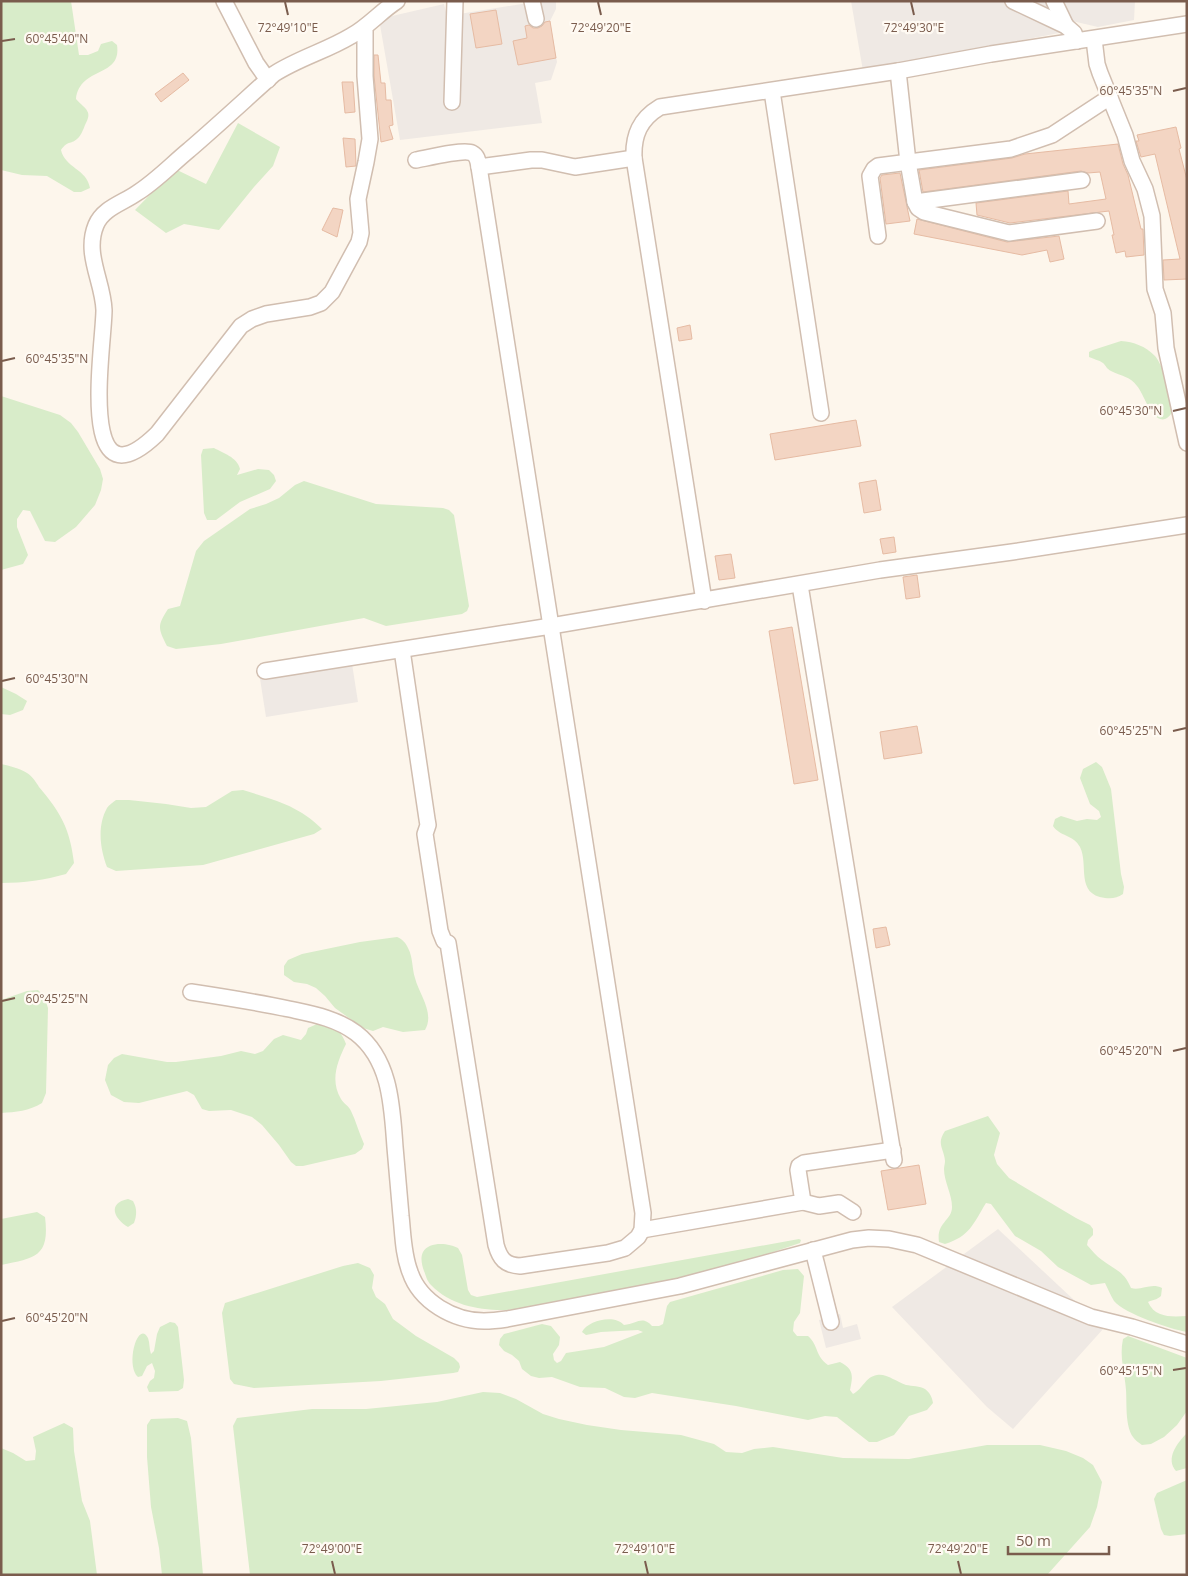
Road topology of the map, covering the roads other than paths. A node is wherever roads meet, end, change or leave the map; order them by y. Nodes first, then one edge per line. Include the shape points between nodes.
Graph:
1 (398, 1) edge
2 (455, 1) edge
3 (532, 1) edge
4 (1013, 1) edge
5 (1054, 1) edge
6 (230, 3) edge
7 (536, 20) dead end
8 (1187, 24) edge
9 (1066, 26) junction
10 (365, 27) junction
11 (1094, 39) junction
12 (1077, 42) junction
13 (898, 71) junction
14 (268, 80) junction
15 (772, 91) junction
16 (1110, 97) junction
17 (452, 102) dead end
18 (634, 158) junction
19 (416, 160) dead end
20 (908, 162) junction
21 (479, 167) junction
22 (1082, 180) dead end
23 (915, 202) junction
24 (1097, 221) dead end
25 (878, 236) dead end
26 (821, 413) dead end
27 (1187, 443) edge
28 (1187, 525) edge
29 (800, 585) junction
30 (704, 601) junction
31 (551, 626) junction
32 (402, 650) junction
33 (265, 670) dead end
34 (191, 992) dead end
35 (803, 1202) junction
36 (853, 1212) dead end
37 (642, 1230) junction
38 (813, 1250) junction
39 (831, 1322) dead end
40 (1187, 1344) edge

1 - 10 lane
2 - 17 lane
3 - 7 lane
4 - 9 lane
5 - 9 lane
6 - 14 lane via 256,63
8 - 11 lane
9 - 12 lane via 1074,33
10 - 14 lane via 290,64
10 - 14 lane via 370,139 358,199 361,233 332,292 310,307 266,314 241,326 157,434 134,453 116,453 104,440 99,412 104,308 92,256 96,224 107,212 145,188
11 - 12 lane
11 - 16 lane via 1097,64
12 - 13 lane
13 - 15 lane
13 - 20 lane
15 - 18 lane via 660,107 640,124
15 - 26 lane
16 - 20 lane via 1052,135 1011,149
16 - 27 lane via 1132,161 1141,177 1152,216 1155,289 1163,313 1166,348
18 - 21 lane via 575,167 542,160
18 - 30 lane
19 - 21 lane via 464,151 477,158
20 - 23 lane
20 - 25 lane via 878,166 871,172
21 - 31 lane
22 - 23 lane
23 - 24 lane via 918,208 933,216 1009,232
28 - 29 lane via 880,570
29 - 30 lane
29 - 35 lane via 893,1155 804,1163 798,1170
30 - 31 lane
31 - 32 lane
31 - 37 lane via 643,1213
32 - 33 lane
32 - 37 lane via 440,931 448,943 498,1253 512,1266 520,1266 608,1253 625,1248
34 - 38 lane via 317,1015 339,1022 370,1047 386,1077 392,1104 403,1234 410,1274 426,1297 451,1314 469,1320 507,1319 680,1286
35 - 36 lane via 819,1206 839,1203
35 - 37 lane
38 - 39 lane
38 - 40 lane via 869,1238 917,1245 1091,1317

